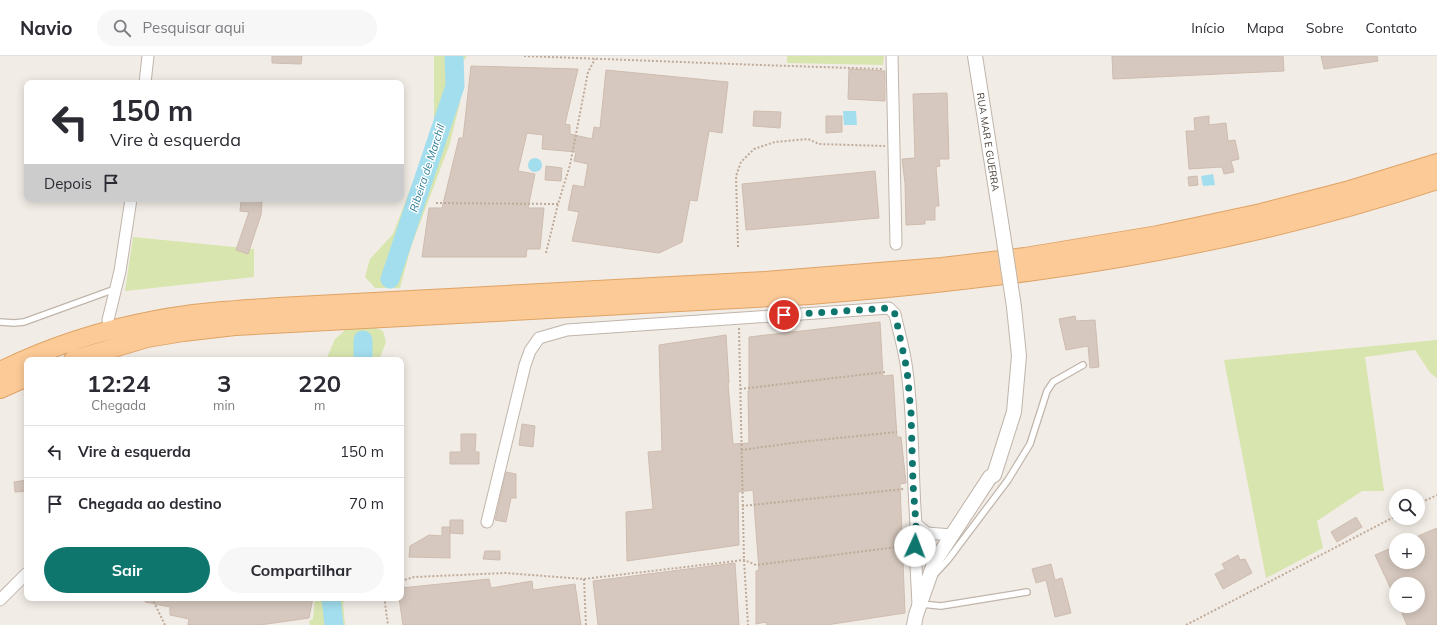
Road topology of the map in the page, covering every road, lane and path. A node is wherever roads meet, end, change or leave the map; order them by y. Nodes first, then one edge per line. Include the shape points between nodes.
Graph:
1 (148, 56) edge
2 (524, 56) edge
3 (892, 56) edge
4 (975, 56) edge
5 (595, 59) junction
6 (892, 69) junction
7 (145, 80) edge
8 (894, 146) junction
9 (1437, 163) edge
10 (1437, 180) edge
11 (131, 202) edge
12 (436, 203) dead end
13 (558, 204) junction
14 (896, 244) dead end
15 (738, 246) dead end
16 (546, 253) dead end
17 (115, 289) junction
18 (738, 318) junction
19 (0, 322) edge
20 (111, 324) junction
21 (30, 357) edge
22 (83, 357) edge
23 (24, 359) edge
24 (1083, 366) dead end
25 (0, 371) edge
26 (885, 372) dead end
27 (24, 378) edge
28 (0, 389) edge
29 (740, 389) junction
30 (897, 432) dead end
31 (742, 450) junction
32 (904, 489) dead end
33 (1437, 495) edge
34 (1425, 501) edge
35 (742, 506) junction
36 (1389, 520) edge
37 (487, 522) dead end
38 (916, 524) junction
39 (952, 535) junction
40 (897, 547) dead end
41 (744, 560) junction
42 (24, 576) edge
43 (404, 580) edge
44 (584, 580) junction
45 (928, 581) junction
46 (1027, 592) dead end
47 (0, 600) edge
48 (153, 601) edge
49 (386, 601) edge
50 (919, 606) junction
51 (165, 625) edge
52 (388, 625) edge
53 (586, 625) edge
54 (748, 625) edge
55 (914, 625) edge
56 (1186, 625) edge

1 - 7 street
2 - 5 path
3 - 6 street
4 - 39 street, RUA MAR E GUERRA, bridge via 1014,307 1019,356 1014,412 994,475 990,477
5 - 6 path
5 - 13 path via 588,72 570,165
6 - 8 street
8 - 14 street
8 - 15 path via 819,144 808,139 775,142 754,149 741,162 736,176
9 - 20 main road via 1261,213 1158,235 1025,257 942,267 765,281 218,311
10 - 22 main road via 1340,210 1196,244 1118,259 983,278 810,295 235,326 147,338
11 - 17 street
12 - 13 path
13 - 16 path
17 - 19 lane via 24,322
17 - 20 street
18 - 29 path
18 - 37 street via 567,330 539,338 530,351 525,365
18 - 38 street via 889,308 895,314 907,370
20 - 21 main road via 96,334
23 - 25 main road
24 - 45 lane via 1053,382 1047,391 1030,444 1008,480 947,561
26 - 29 path
27 - 28 main road
29 - 31 path
30 - 31 path
31 - 35 path
32 - 35 path
33 - 34 path
35 - 41 path
36 - 56 path
38 - 39 street via 927,534
38 - 50 street via 915,552
39 - 45 street, RUA MAR E GUERRA via 935,561
40 - 41 path via 756,565
41 - 44 path
41 - 54 path
42 - 47 street
43 - 44 path via 414,577 506,574
44 - 53 path
45 - 50 street, RUA MAR E GUERRA
46 - 50 lane via 941,606
48 - 51 path
49 - 52 path
50 - 55 street, RUA MAR E GUERRA

